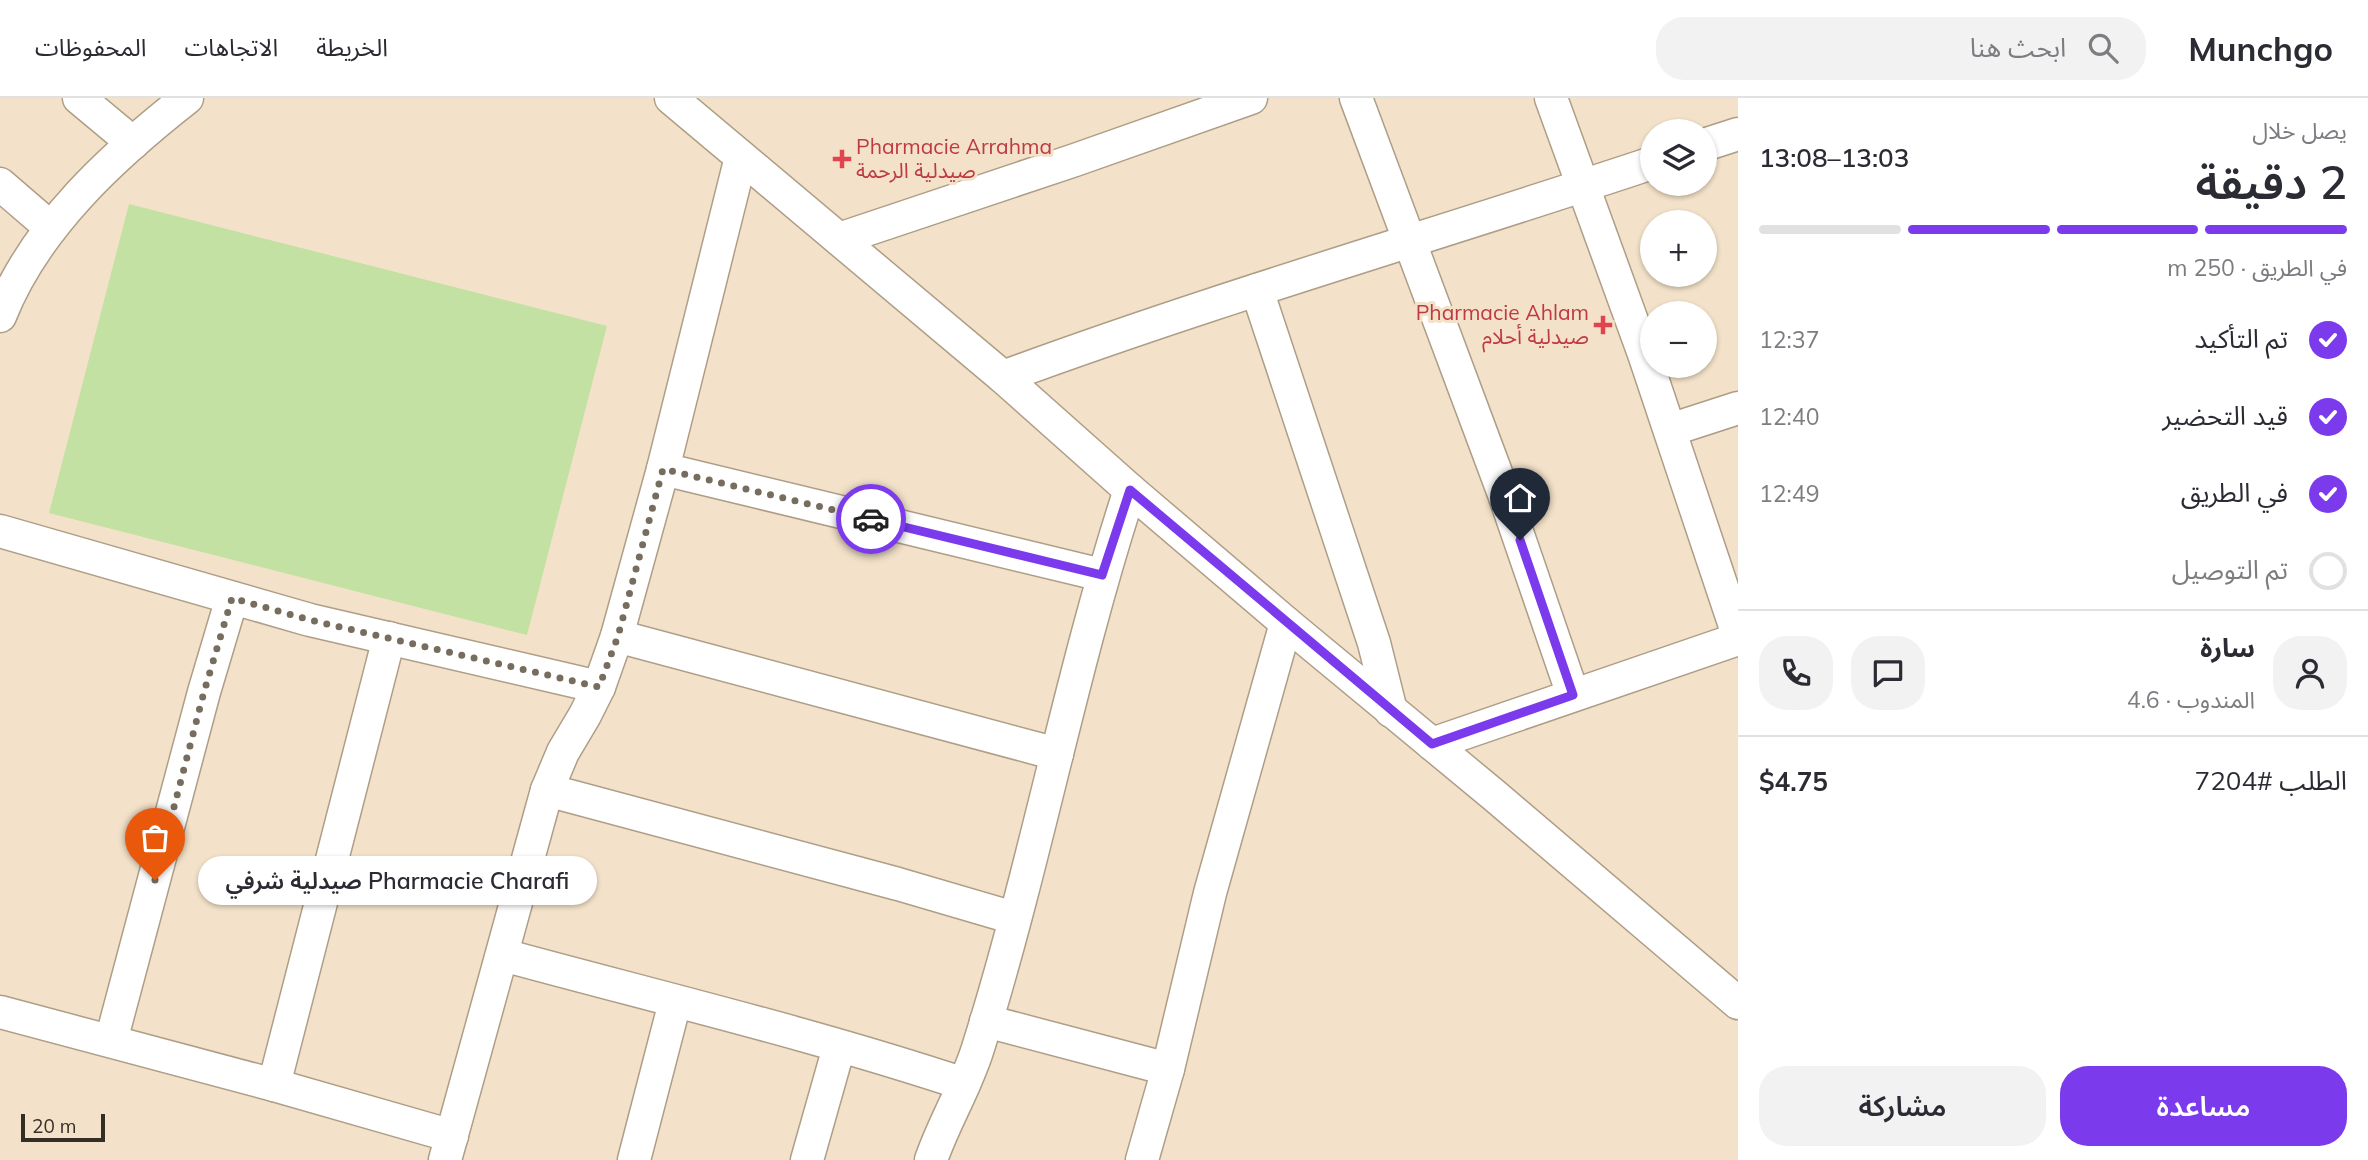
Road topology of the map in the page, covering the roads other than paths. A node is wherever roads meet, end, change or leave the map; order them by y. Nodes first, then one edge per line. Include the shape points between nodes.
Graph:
1 (79, 98) edge
2 (187, 98) edge
3 (1251, 98) edge
4 (1356, 98) edge
5 (1551, 98) edge
6 (689, 102) edge
7 (1738, 134) edge
8 (1717, 141) edge
9 (133, 143) junction
10 (741, 157) junction
11 (1640, 167) edge
12 (0, 184) edge
13 (1582, 186) junction
14 (51, 228) junction
15 (839, 239) junction
16 (1410, 240) junction
17 (1257, 290) junction
18 (0, 316) edge
19 (1003, 377) junction
20 (1738, 408) edge
21 (1670, 430) junction
22 (663, 469) junction
23 (1130, 490) junction
24 (0, 531) edge
25 (1102, 575) junction
26 (232, 598) junction
27 (1286, 623) junction
28 (618, 636) junction
29 (1738, 637) edge
30 (389, 638) junction
31 (599, 687) junction
32 (1573, 695) junction
33 (1391, 711) junction
34 (1432, 744) junction
35 (1057, 754) junction
36 (547, 790) junction
37 (1014, 918) junction
38 (503, 955) junction
39 (675, 1002) junction
40 (1738, 1003) edge
41 (0, 1012) edge
42 (986, 1021) junction
43 (111, 1041) junction
44 (839, 1047) junction
45 (1168, 1069) junction
46 (964, 1084) junction
47 (274, 1085) junction
48 (449, 1148) edge
49 (634, 1160) edge
50 (807, 1160) edge
51 (931, 1160) edge
52 (1142, 1160) edge

1 - 9 street
2 - 9 street
3 - 15 street
4 - 16 street
5 - 13 street
6 - 10 street
7 - 8 street
9 - 14 street
10 - 15 street
10 - 22 street
11 - 13 street
12 - 14 street
13 - 16 street
13 - 21 street
14 - 18 street via 18,276
15 - 19 street
16 - 17 street
16 - 32 street
17 - 19 street via 1135,328
17 - 33 street via 1374,643
19 - 23 street
20 - 21 street
21 - 29 street
22 - 25 street
22 - 28 street
23 - 25 street
23 - 27 street
24 - 26 street
25 - 35 street
26 - 30 street
26 - 43 street
27 - 33 street
27 - 45 street via 1210,893
28 - 31 street
28 - 35 street
29 - 32 street
30 - 31 street
30 - 47 street
31 - 36 street
32 - 34 street
33 - 34 street
34 - 40 street
35 - 37 street
36 - 37 street
36 - 38 street
37 - 42 street
38 - 39 street
38 - 48 street
39 - 44 street
39 - 49 street
41 - 43 street
42 - 45 street
42 - 46 street
43 - 47 street
44 - 46 street
44 - 50 street
45 - 52 street
46 - 51 street
47 - 48 street

